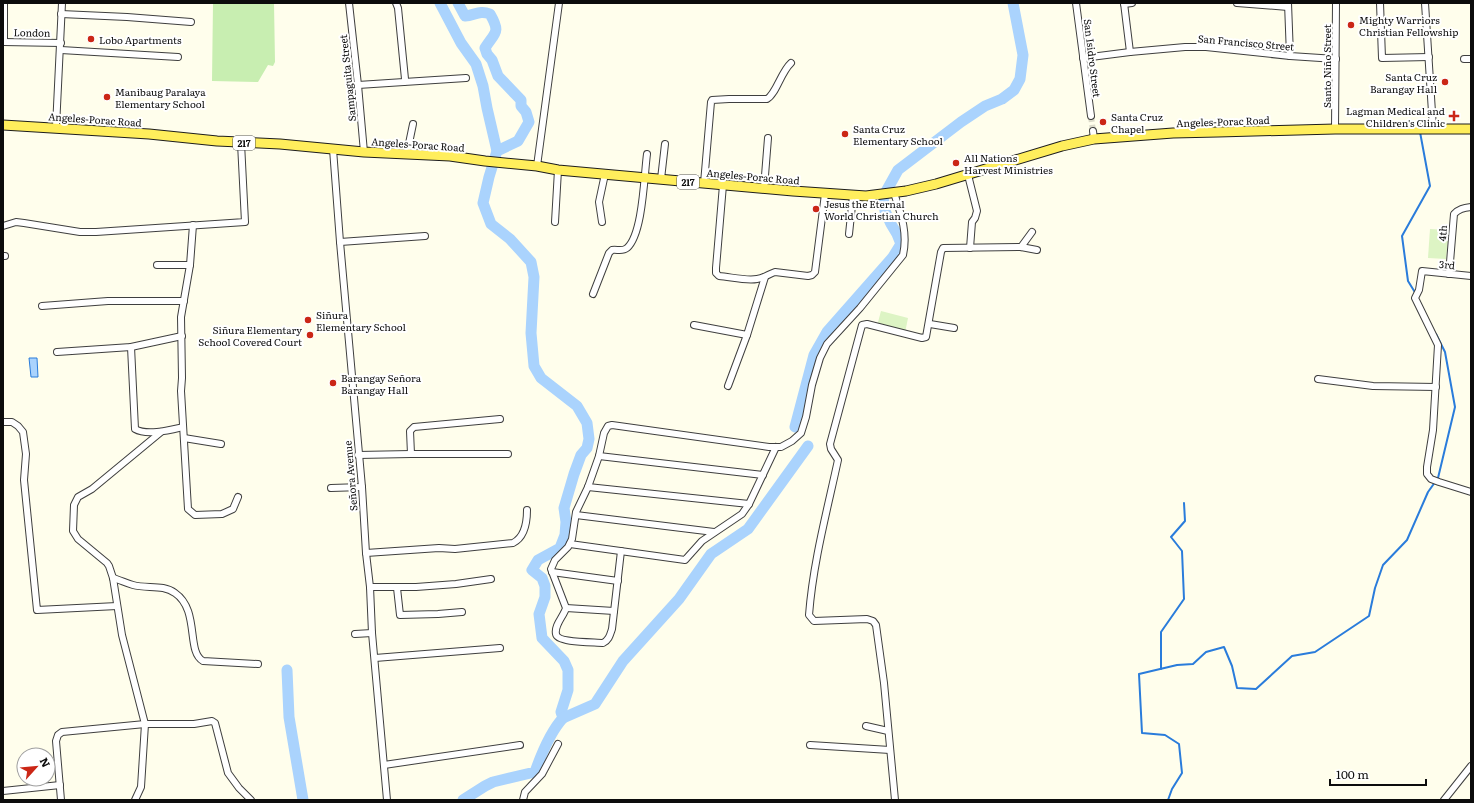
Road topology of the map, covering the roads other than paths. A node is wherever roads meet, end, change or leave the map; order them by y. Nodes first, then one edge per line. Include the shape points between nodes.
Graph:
1 (4, 3) edge
2 (62, 3) edge
3 (349, 3) edge
4 (396, 3) edge
5 (559, 3) edge
6 (1076, 3) edge
7 (1124, 3) edge
8 (1132, 3) edge
9 (1238, 3) edge
10 (1336, 3) edge
11 (1380, 3) edge
12 (1425, 3) edge
13 (1288, 5) edge
14 (62, 14) junction
15 (191, 22) dead end
16 (3, 42) edge
17 (61, 43) junction
18 (61, 50) junction
19 (1130, 52) junction
20 (1290, 56) junction
21 (178, 57) dead end
22 (1083, 58) junction
23 (1428, 58) junction
24 (1336, 59) junction
25 (791, 63) dead end
26 (466, 78) dead end
27 (404, 82) junction
28 (358, 85) junction
29 (1091, 116) tunnel mouth
30 (413, 124) dead end
31 (3, 125) edge
32 (56, 127) junction
33 (1433, 128) junction
34 (1335, 129) junction
35 (1471, 129) edge
36 (768, 138) dead end
37 (241, 143) junction
38 (665, 144) dead end
39 (334, 149) junction
40 (364, 152) junction
41 (407, 153) junction
42 (647, 154) dead end
43 (537, 166) junction
44 (558, 170) junction
45 (605, 174) junction
46 (968, 175) junction
47 (644, 178) junction
48 (661, 179) junction
49 (704, 183) junction
50 (723, 185) junction
51 (764, 188) junction
52 (892, 193) junction
53 (825, 194) junction
54 (853, 196) junction
55 (1471, 207) edge
56 (555, 222) dead end
57 (602, 222) dead end
58 (193, 225) junction
59 (3, 226) edge
60 (1032, 232) dead end
61 (849, 234) dead end
62 (425, 236) dead end
63 (340, 242) junction
64 (1021, 247) junction
65 (970, 248) junction
66 (1037, 250) dead end
67 (157, 265) dead end
68 (190, 265) junction
69 (1449, 274) junction
70 (1471, 276) edge
71 (765, 277) junction
72 (593, 294) dead end
73 (184, 301) junction
74 (42, 306) dead end
75 (930, 324) junction
76 (694, 325) dead end
77 (954, 328) dead end
78 (747, 335) junction
79 (182, 336) junction
80 (131, 347) junction
81 (57, 352) dead end
82 (1318, 379) dead end
83 (728, 386) dead end
84 (1436, 387) junction
85 (500, 419) dead end
86 (3, 422) edge
87 (183, 427) junction
88 (160, 432) junction
89 (184, 438) junction
90 (221, 444) dead end
91 (776, 447) junction
92 (411, 454) junction
93 (508, 454) dead end
94 (358, 456) junction
95 (599, 456) junction
96 (763, 475) junction
97 (362, 487) junction
98 (588, 487) junction
99 (331, 488) dead end
100 (1471, 492) edge
101 (238, 497) dead end
102 (749, 504) junction
103 (527, 510) dead end
104 (576, 515) junction
105 (714, 532) junction
106 (570, 544) junction
107 (621, 551) junction
108 (366, 553) junction
109 (552, 572) junction
110 (113, 578) junction
111 (491, 579) dead end
112 (618, 581) junction
113 (370, 587) junction
114 (397, 588) junction
115 (118, 606) junction
116 (566, 608) junction
117 (614, 611) junction
118 (462, 612) dead end
119 (372, 633) junction
120 (355, 634) dead end
121 (500, 648) dead end
122 (375, 658) junction
123 (258, 664) dead end
124 (145, 724) junction
125 (866, 726) dead end
126 (888, 731) junction
127 (520, 744) dead end
128 (558, 744) dead end
129 (810, 745) dead end
130 (890, 750) junction
131 (384, 765) junction
132 (1471, 766) edge
133 (60, 785) junction
134 (3, 791) edge
135 (61, 800) edge
136 (135, 800) edge
137 (251, 800) edge
138 (387, 800) edge
139 (523, 800) edge
140 (895, 800) edge
141 (1444, 800) edge

1 - 16 street
2 - 14 street
3 - 28 street, Sampaguita Street
4 - 27 street
5 - 43 street
6 - 22 street, San Isidro Street
7 - 8 street
7 - 19 street
9 - 13 street
10 - 24 street, Santo Niño Street
11 - 23 street via 1382,58
12 - 23 street
13 - 20 street
14 - 15 street
14 - 17 street
16 - 17 street, London
17 - 18 street
18 - 21 street
18 - 32 street
19 - 20 street, San Francisco Street via 1206,47
19 - 22 street, San Francisco Street
20 - 24 street, San Francisco Street
22 - 29 street, San Isidro Street
23 - 33 street
24 - 34 street, Santo Niño Street
25 - 49 street via 782,72 772,95 766,99 712,100
26 - 27 street
27 - 28 street
28 - 40 street, Sampaguita Street
30 - 41 street
31 - 32 main road, Angeles-Porac Road / 217
32 - 37 main road, Angeles-Porac Road / 217
33 - 34 main road, Angeles-Porac Road / 217
33 - 35 main road, Angeles-Porac Road / 217
34 - 46 main road, Angeles-Porac Road / 217 via 1094,135
36 - 51 street
37 - 39 main road, Angeles-Porac Road / 217
37 - 58 street via 245,222
38 - 48 street
39 - 40 main road, Angeles-Porac Road / 217
39 - 63 street, Señora Avenue
40 - 41 main road, Angeles-Porac Road / 217
41 - 43 main road, Angeles-Porac Road / 217
42 - 47 street
43 - 44 main road, Angeles-Porac Road / 217
44 - 45 main road, Angeles-Porac Road / 217
44 - 56 street
45 - 47 main road, Angeles-Porac Road / 217
45 - 57 street via 599,202
46 - 52 main road, Angeles-Porac Road / 217
46 - 65 street via 977,211 972,222
47 - 48 main road, Angeles-Porac Road / 217
47 - 72 street via 640,218 632,242 622,251 612,250
48 - 49 main road, Angeles-Porac Road / 217
49 - 50 main road, Angeles-Porac Road / 217
50 - 51 main road, Angeles-Porac Road / 217
50 - 71 street via 716,274 752,280
51 - 53 main road, Angeles-Porac Road / 217
52 - 54 main road, Angeles-Porac Road / 217
52 - 91 street via 904,223 903,255 827,344 820,358 801,433 781,447
53 - 54 main road, Angeles-Porac Road / 217
53 - 71 street via 815,272 808,276 775,272
54 - 61 street
55 - 69 street, 4th via 1458,210 1454,214
58 - 59 street via 96,232 16,222
58 - 68 street
60 - 64 street
62 - 63 street
63 - 94 street, Señora Avenue
64 - 65 street
64 - 66 street
65 - 75 street via 942,249
67 - 68 street
68 - 73 street
69 - 70 street, 3rd
69 - 84 street, 3rd via 1422,271 1420,290 1416,296 1438,345
71 - 78 street
73 - 74 street via 108,301
73 - 79 street via 181,316
75 - 77 street
75 - 126 street via 926,337 922,338 867,324 862,326 830,444 838,460 810,598 809,615 814,621 867,619 876,625
76 - 78 street
78 - 83 street
79 - 80 street
79 - 87 street
80 - 81 street
80 - 88 street via 135,429
82 - 84 street via 1373,386
84 - 100 street via 1427,471 1431,478 1439,482
85 - 92 street via 414,427 410,431
86 - 115 street via 12,422 23,432 26,454 24,480 37,610
87 - 88 street
87 - 89 street
88 - 110 street via 78,498 74,505 74,534 110,566
89 - 90 street
89 - 101 street via 188,509 195,515 222,514 233,509
91 - 95 street via 612,425 608,426 604,433
91 - 96 street
92 - 93 street
92 - 94 street
94 - 97 street, Señora Avenue
95 - 96 street
95 - 98 street
96 - 102 street
97 - 99 street
97 - 108 street, Señora Avenue
98 - 102 street
98 - 104 street
102 - 105 street via 742,514
103 - 108 street via 526,527 513,543 455,549
104 - 105 street
104 - 106 street
105 - 107 street via 685,560
106 - 107 street
106 - 109 street via 555,560
107 - 112 street
108 - 113 street, Señora Avenue
109 - 112 street
109 - 116 street
110 - 115 street
110 - 123 street via 134,586 160,587 176,593 190,613 199,659
111 - 114 street
112 - 117 street
113 - 114 street
113 - 119 street, Señora Avenue
114 - 118 street via 400,615
115 - 124 street via 122,635
116 - 117 street
116 - 117 street via 556,627 557,637 564,640 603,643 610,637
119 - 120 street
119 - 122 street, Señora Avenue
121 - 122 street
122 - 131 street, Señora Avenue
124 - 133 street via 62,732 56,741
124 - 136 street via 140,787
124 - 137 street via 214,722 228,773
125 - 126 street
126 - 130 street
127 - 131 street
128 - 139 street via 542,774 526,792
129 - 130 street
130 - 140 street
131 - 138 street, Señora Avenue
132 - 141 street
133 - 134 street
133 - 135 street

